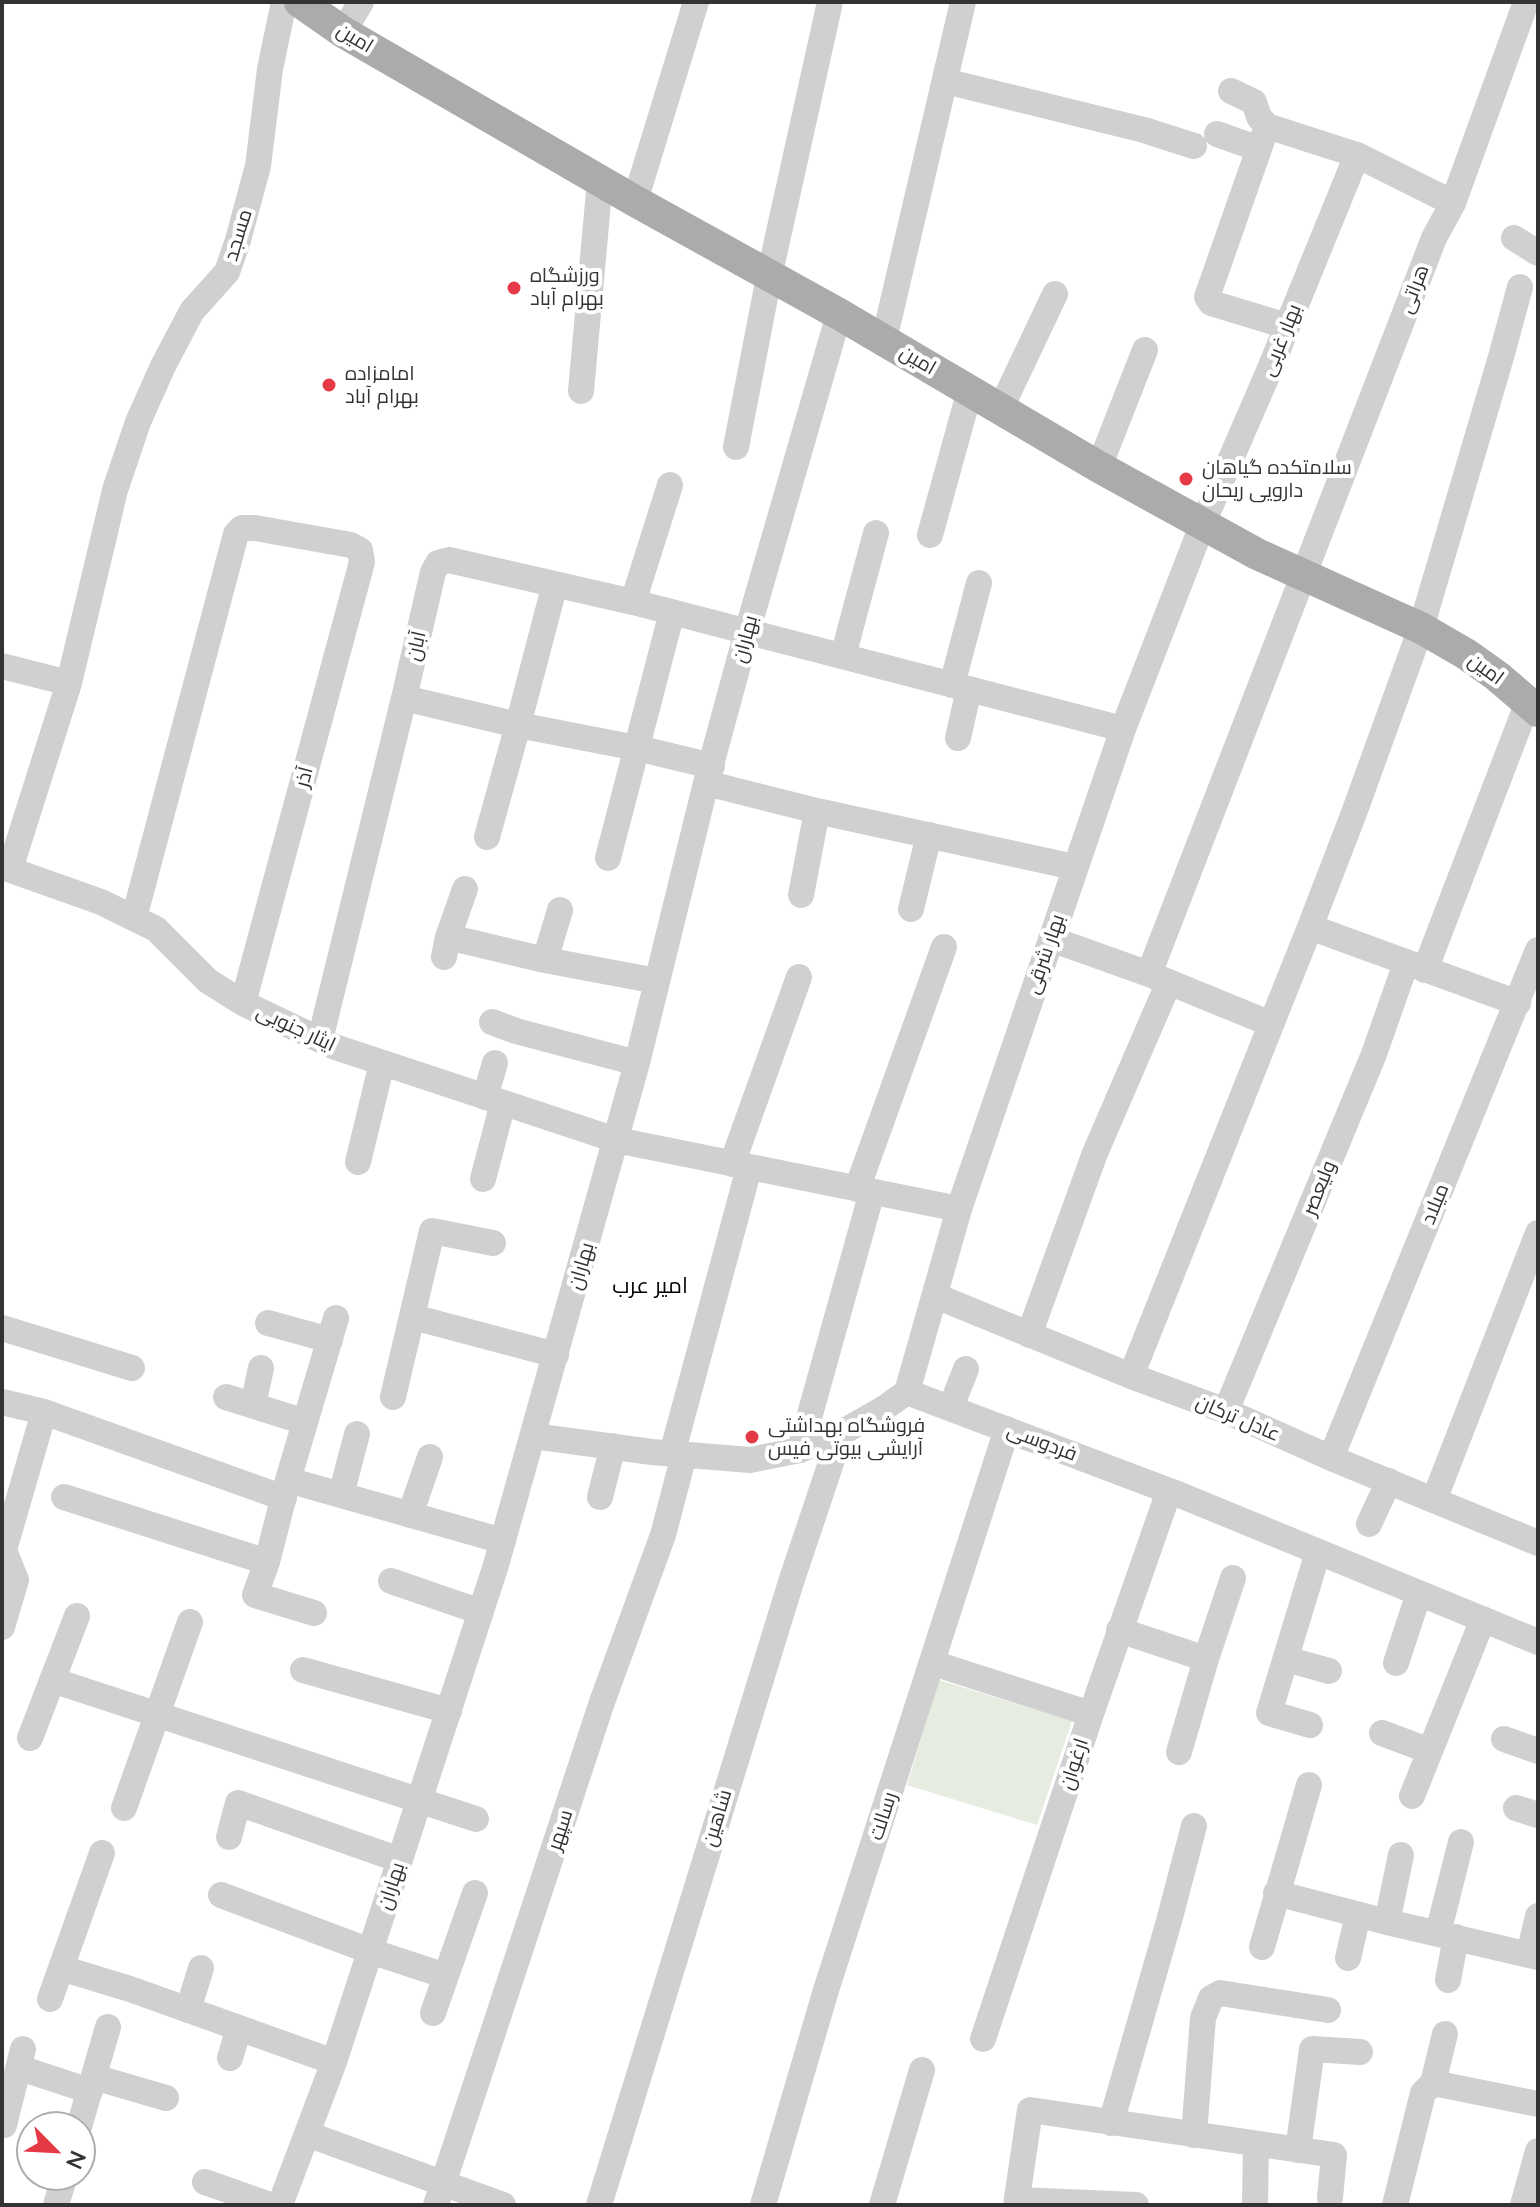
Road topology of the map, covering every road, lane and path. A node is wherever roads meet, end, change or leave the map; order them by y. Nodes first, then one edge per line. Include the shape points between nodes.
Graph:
1 (284, 2) edge
2 (300, 2) edge
3 (361, 2) edge
4 (696, 2) edge
5 (830, 2) edge
6 (963, 2) edge
7 (1526, 2) edge
8 (343, 32) junction
9 (945, 81) junction
10 (1231, 91) dead end
11 (1263, 137) junction
12 (1357, 155) junction
13 (600, 180) junction
14 (635, 201) junction
15 (1453, 203) junction
16 (1514, 238) dead end
17 (1538, 253) edge
18 (769, 277) junction
19 (1055, 294) dead end
20 (1525, 302) edge
21 (839, 314) junction
22 (1287, 326) junction
23 (884, 340) junction
24 (1145, 350) dead end
25 (970, 390) junction
26 (581, 391) dead end
27 (1001, 408) junction
28 (736, 447) dead end
29 (1099, 467) junction
30 (670, 485) dead end
31 (1203, 523) junction
32 (876, 533) dead end
33 (930, 535) dead end
34 (1303, 576) junction
35 (979, 583) dead end
36 (555, 584) junction
37 (633, 602) junction
38 (672, 612) junction
39 (1421, 628) junction
40 (747, 632) junction
41 (843, 656) junction
42 (2, 666) edge
43 (69, 683) junction
44 (960, 687) junction
45 (404, 698) junction
46 (1533, 707) edge
47 (518, 725) junction
48 (1123, 729) junction
49 (958, 738) dead end
50 (637, 748) junction
51 (709, 775) junction
52 (817, 811) junction
53 (929, 835) junction
54 (487, 837) dead end
55 (608, 858) dead end
56 (1074, 867) junction
57 (6, 868) edge
58 (465, 889) dead end
59 (801, 895) dead end
60 (911, 909) dead end
61 (560, 910) dead end
62 (134, 918) junction
63 (1310, 927) junction
64 (1051, 939) junction
65 (944, 947) dead end
66 (1538, 950) edge
67 (545, 960) junction
68 (1415, 967) junction
69 (799, 977) dead end
70 (1159, 978) junction
71 (657, 981) junction
72 (243, 1003) junction
73 (1518, 1003) junction
74 (492, 1022) dead end
75 (1271, 1024) junction
76 (320, 1040) junction
77 (382, 1063) junction
78 (495, 1063) dead end
79 (637, 1063) junction
80 (494, 1100) junction
81 (616, 1140) junction
82 (358, 1162) dead end
83 (741, 1166) junction
84 (483, 1179) dead end
85 (864, 1190) junction
86 (959, 1209) junction
87 (1538, 1233) edge
88 (493, 1243) dead end
89 (936, 1296) junction
90 (413, 1317) junction
91 (268, 1323) dead end
92 (2, 1328) edge
93 (1029, 1335) junction
94 (556, 1355) junction
95 (132, 1368) dead end
96 (261, 1368) dead end
97 (966, 1369) dead end
98 (1131, 1376) junction
99 (907, 1392) junction
100 (226, 1397) dead end
101 (393, 1397) dead end
102 (2, 1402) edge
103 (253, 1405) junction
104 (951, 1407) junction
105 (1226, 1411) junction
106 (44, 1412) junction
107 (305, 1422) junction
108 (1007, 1429) junction
109 (841, 1433) junction
110 (357, 1434) dead end
111 (533, 1436) junction
112 (613, 1446) junction
113 (800, 1450) junction
114 (678, 1454) junction
115 (430, 1457) dead end
116 (1331, 1458) junction
117 (1389, 1481) junction
118 (286, 1489) junction
119 (1169, 1491) junction
120 (341, 1495) junction
121 (64, 1497) dead end
122 (600, 1497) dead end
123 (1434, 1500) junction
124 (410, 1515) junction
125 (1369, 1524) dead end
126 (1537, 1540) edge
127 (503, 1541) junction
128 (3, 1549) edge
129 (1318, 1552) junction
130 (267, 1562) junction
131 (1233, 1578) dead end
132 (391, 1581) dead end
133 (1419, 1593) junction
134 (481, 1612) junction
135 (314, 1613) dead end
136 (77, 1616) dead end
137 (1483, 1619) junction
138 (190, 1622) dead end
139 (2, 1627) edge
140 (1119, 1630) junction
141 (1538, 1642) edge
142 (1206, 1659) junction
143 (1286, 1659) junction
144 (933, 1663) junction
145 (1396, 1663) dead end
146 (303, 1670) dead end
147 (1329, 1671) dead end
148 (52, 1680) junction
149 (449, 1711) junction
150 (1091, 1714) junction
151 (157, 1715) junction
152 (1310, 1725) dead end
153 (1382, 1733) dead end
154 (30, 1738) dead end
155 (1504, 1739) dead end
156 (1430, 1751) junction
157 (1538, 1751) edge
158 (1179, 1752) dead end
159 (1309, 1785) dead end
160 (1412, 1796) dead end
161 (419, 1800) junction
162 (124, 1808) dead end
163 (476, 1819) dead end
164 (1194, 1826) dead end
165 (229, 1837) dead end
166 (1461, 1842) dead end
167 (102, 1853) dead end
168 (1401, 1855) dead end
169 (400, 1860) junction
170 (475, 1893) dead end
171 (1276, 1893) junction
172 (221, 1895) dead end
173 (1358, 1915) junction
174 (1538, 1916) edge
175 (1387, 1922) junction
176 (1447, 1935) junction
177 (1262, 1947) dead end
178 (370, 1951) junction
179 (1533, 1956) edge
180 (1348, 1958) dead end
181 (61, 1968) junction
182 (201, 1968) dead end
183 (446, 1976) junction
184 (1448, 1980) dead end
185 (50, 1999) dead end
186 (188, 2010) junction
187 (1328, 2010) dead end
188 (433, 2013) dead end
189 (108, 2027) dead end
190 (239, 2028) junction
191 (1445, 2034) dead end
192 (983, 2039) dead end
193 (1360, 2052) dead end
194 (230, 2058) dead end
195 (334, 2062) junction
196 (922, 2070) dead end
197 (1433, 2083) junction
198 (92, 2084) junction
199 (166, 2098) dead end
200 (1538, 2104) edge
201 (84, 2111) edge
202 (1111, 2123) junction
203 (4, 2125) edge
204 (307, 2134) junction
205 (1194, 2135) junction
206 (1256, 2144) junction
207 (1298, 2150) junction
208 (1538, 2151) edge
209 (205, 2182) dead end
210 (440, 2194) edge
211 (1330, 2198) dead end
212 (1017, 2202) edge
213 (270, 2205) edge
214 (280, 2205) edge
215 (503, 2205) edge
216 (599, 2205) edge
217 (763, 2205) edge
218 (882, 2205) edge
219 (1136, 2205) edge
220 (1255, 2205) edge
221 (1395, 2205) edge
222 (1523, 2205) edge

1 - 43 street, مسجد via 258,166 231,261 192,311 138,422 115,490
2 - 8 main road, امین
3 - 8 street
4 - 14 street
5 - 18 street
6 - 9 street
7 - 15 street, هراتی
8 - 13 main road, امین
9 - 11 street via 1144,130 1205,140
9 - 23 street
10 - 11 street via 1254,102
11 - 12 street
11 - 22 street via 1207,297 1211,303
12 - 15 street
12 - 22 street, بهار غربی
13 - 14 main road, امین
13 - 26 street
14 - 18 main road, امین
15 - 34 street, هراتی via 1434,238
16 - 17 street
18 - 21 main road, امین
18 - 28 street
19 - 27 street
20 - 39 street
21 - 23 main road, امین
21 - 40 street, بهاران
22 - 31 street, بهار غربی
23 - 25 main road, امین
24 - 29 street
25 - 27 main road, امین
25 - 33 street
27 - 29 main road, امین
29 - 31 main road, امین
30 - 37 street
31 - 34 main road, امین
31 - 48 street, بهار شرقی
32 - 41 street
34 - 39 main road, امین
34 - 70 street, هراتی
35 - 44 street
36 - 37 street, آبان
36 - 45 street, آبان via 449,560 438,563
36 - 47 street
37 - 38 street, آبان
38 - 40 street, آبان
38 - 50 street
39 - 46 main road, امین via 1466,654
39 - 63 street
40 - 41 street
40 - 51 street, بهاران
41 - 44 street
42 - 43 street
43 - 57 street, مسجد
44 - 48 street
44 - 49 street
45 - 47 street
45 - 76 street, آبان
46 - 68 street, ولیعصر
47 - 50 street
47 - 54 street
48 - 56 street, بهار شرقی
50 - 51 street
50 - 55 street
51 - 52 street
51 - 71 street, بهاران
52 - 53 street
52 - 59 street
53 - 56 street
53 - 60 street
56 - 64 street, بهار شرقی
57 - 62 street, ایثار جنوبی
58 - 67 street via 446,947
61 - 67 street
62 - 72 street, ایثار جنوبی via 156,929 208,981
62 - 72 street, آذر via 236,534 255,528 360,550 362,562
63 - 68 street
63 - 75 street
64 - 70 street
64 - 86 street, بهار شرقی
65 - 85 street
66 - 73 street, میلاد
67 - 71 street
68 - 73 street
68 - 105 street, ولیعصر
69 - 83 street, سپهر
70 - 75 street
70 - 93 street, هراتی
71 - 79 street, بهاران
72 - 76 street, ایثار جنوبی
73 - 116 street, میلاد
74 - 79 street
75 - 98 street
76 - 77 street, ایثار جنوبی
77 - 80 street, ایثار جنوبی
77 - 82 street
78 - 80 street
79 - 81 street, بهاران
80 - 81 street, ایثار جنوبی
80 - 84 street
81 - 83 street, ایثار جنوبی
81 - 94 street, بهاران
83 - 85 street, ایثار جنوبی
83 - 114 street, سپهر
85 - 86 street, ایثار جنوبی
85 - 113 street
86 - 89 street, بهار شرقی
87 - 123 street
88 - 90 street via 432,1231
89 - 93 street, عادل ترکان
89 - 99 street, بهار شرقی
90 - 94 street
90 - 101 street
91 - 107 street via 333,1329
92 - 95 street
93 - 98 street, عادل ترکان
94 - 111 street, بهاران
96 - 103 street
97 - 104 street
98 - 105 street, عادل ترکان
99 - 104 street, فردوسی
99 - 109 street
100 - 103 street
102 - 106 street
103 - 107 street
104 - 108 street, فردوسی
105 - 116 street, عادل ترکان
106 - 118 street
106 - 128 street
107 - 118 street
108 - 119 street, فردوسی
108 - 144 street, رسالت
109 - 113 street
109 - 216 street, شاهین
110 - 120 street
111 - 112 street
111 - 127 street, بهاران
112 - 114 street
112 - 122 street
113 - 114 street via 750,1460
114 - 210 street, سپهر via 663,1535 602,1702
115 - 124 street
116 - 117 street, عادل ترکان
117 - 123 street, عادل ترکان
117 - 125 street
118 - 120 street
118 - 130 street
119 - 129 street, فردوسی
119 - 140 street, ارغوان
120 - 124 street
121 - 130 street
123 - 126 street, عادل ترکان
124 - 127 street
127 - 134 street, بهاران
128 - 139 street via 16,1580
129 - 133 street, فردوسی
129 - 143 street
130 - 135 street via 255,1595
131 - 142 street
132 - 134 street
133 - 137 street, فردوسی
133 - 145 street
134 - 149 street, بهاران
136 - 148 street
137 - 141 street, فردوسی
137 - 156 street
138 - 151 street
140 - 142 street
140 - 150 street, ارغوان
142 - 158 street
143 - 147 street
143 - 152 street via 1269,1713
144 - 150 street
144 - 217 street, رسالت via 826,1990
146 - 149 street
148 - 151 street
148 - 154 street
149 - 161 street, بهاران
150 - 192 street, ارغوان
151 - 161 street
151 - 162 street
153 - 156 street
155 - 157 street
156 - 160 street
159 - 171 street
161 - 163 street
161 - 169 street, بهاران
164 - 202 street
165 - 169 street via 238,1803
166 - 176 street
167 - 181 street
168 - 175 street
169 - 178 street, بهاران
170 - 183 street
171 - 173 street
171 - 177 street
172 - 178 street
173 - 175 street
173 - 180 street
174 - 179 street
175 - 176 street
176 - 179 street
176 - 184 street
178 - 183 street
178 - 195 street, بهاران
181 - 185 street
181 - 186 street
182 - 186 street
183 - 188 street
186 - 190 street
187 - 205 street via 1220,1993 1211,1998 1203,2018
189 - 198 street
190 - 194 street
190 - 195 street
191 - 197 street
193 - 207 street via 1312,2049
195 - 204 street, بهاران
196 - 218 street
197 - 200 street
197 - 221 street via 1423,2093
198 - 199 street
198 - 201 street
198 - 203 street via 22,2058
202 - 205 street
202 - 212 street via 1030,2110
204 - 210 street
204 - 214 street, بهاران
205 - 206 street
206 - 207 street
206 - 220 street
207 - 211 street via 1334,2155
208 - 222 street
209 - 213 street
210 - 215 street
212 - 219 street

